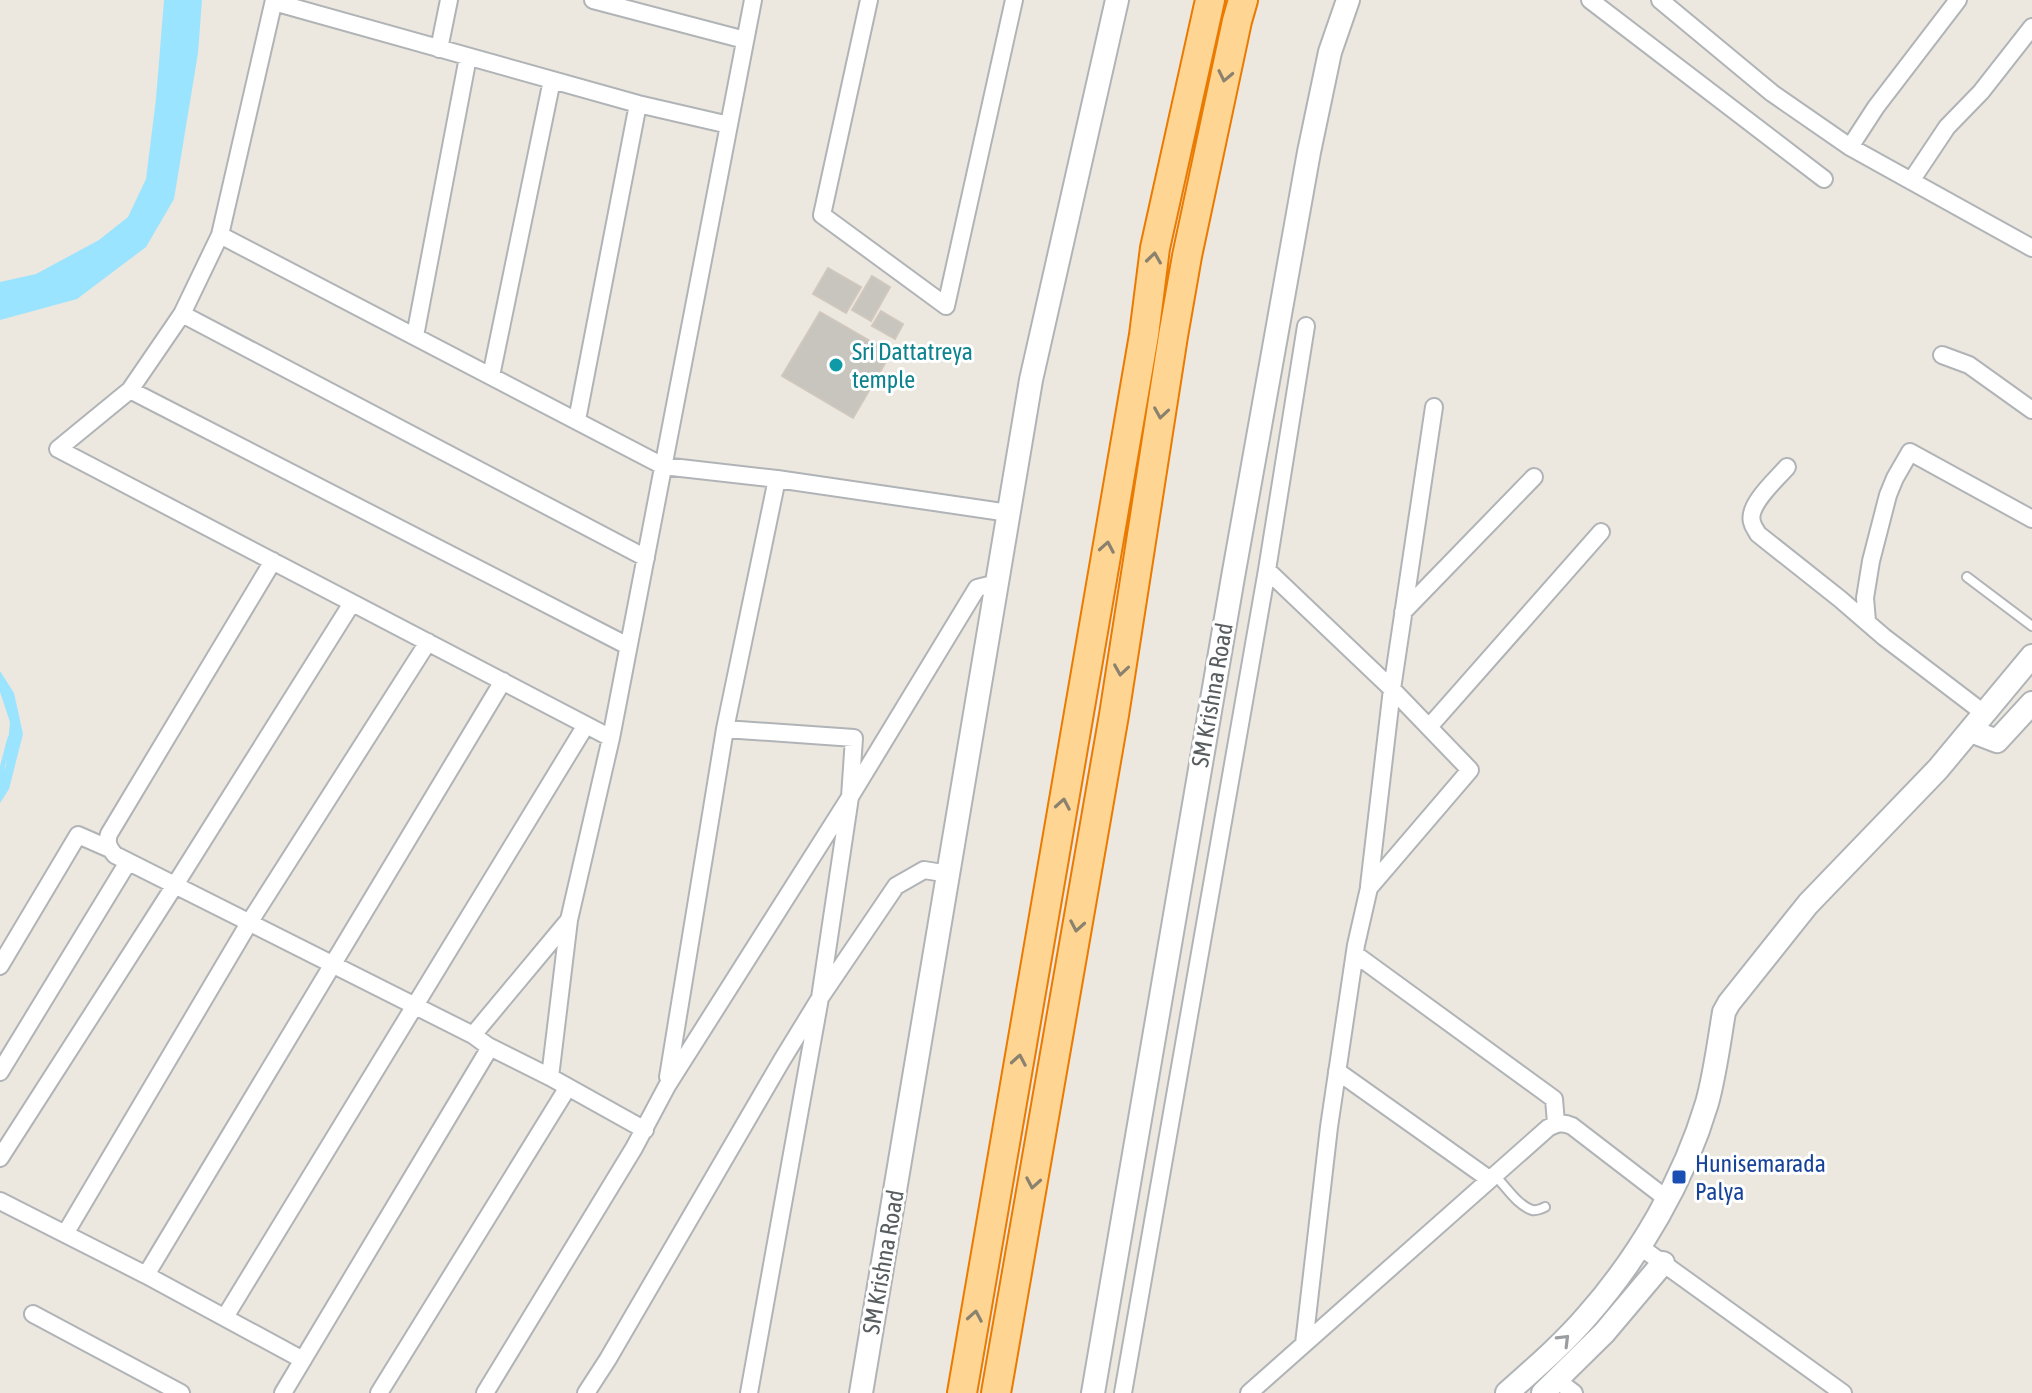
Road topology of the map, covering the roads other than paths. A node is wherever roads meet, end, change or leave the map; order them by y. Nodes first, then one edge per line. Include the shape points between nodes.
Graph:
1 (449, 0) edge
2 (593, 0) edge
3 (753, 0) edge
4 (869, 0) edge
5 (1014, 0) edge
6 (1117, 0) edge
7 (1210, 0) edge
8 (1243, 0) edge
9 (1348, 0) edge
10 (1590, 0) edge
11 (1660, 0) edge
12 (1958, 0) edge
13 (274, 1) edge
14 (2032, 27) edge
15 (745, 40) junction
16 (439, 49) junction
17 (468, 57) junction
18 (552, 80) junction
19 (638, 104) junction
20 (729, 125) junction
21 (1850, 147) junction
22 (1824, 179) dead end
23 (1911, 181) junction
24 (220, 235) junction
25 (2032, 248) edge
26 (182, 314) junction
27 (1306, 326) dead end
28 (415, 336) junction
29 (1942, 355) dead end
30 (491, 376) junction
31 (130, 390) junction
32 (1434, 407) dead end
33 (2032, 410) edge
34 (577, 420) junction
35 (663, 466) junction
36 (1787, 467) dead end
37 (1534, 477) dead end
38 (777, 479) junction
39 (1009, 513) junction
40 (2032, 519) edge
41 (1601, 532) dead end
42 (646, 558) junction
43 (273, 561) junction
44 (1267, 570) junction
45 (1967, 577) dead end
46 (997, 583) junction
47 (352, 603) junction
48 (1403, 612) junction
49 (1867, 621) junction
50 (2032, 626) edge
51 (428, 642) junction
52 (628, 646) junction
53 (2032, 656) edge
54 (503, 681) junction
55 (1392, 689) junction
56 (2032, 703) edge
57 (1978, 723) junction
58 (586, 725) junction
59 (1429, 727) junction
60 (725, 729) junction
61 (611, 738) junction
62 (850, 797) junction
63 (110, 849) junction
64 (128, 862) junction
65 (949, 874) junction
66 (175, 885) junction
67 (1369, 888) junction
68 (569, 920) junction
69 (249, 923) junction
70 (1355, 954) junction
71 (332, 965) junction
72 (0, 966) edge
73 (820, 998) junction
74 (415, 1006) junction
75 (473, 1035) junction
76 (488, 1046) junction
77 (1337, 1071) junction
78 (0, 1072) edge
79 (550, 1077) junction
80 (667, 1086) junction
81 (568, 1087) junction
82 (1556, 1123) junction
83 (645, 1130) junction
84 (0, 1158) edge
85 (1492, 1177) junction
86 (1667, 1199) junction
87 (0, 1201) edge
88 (1545, 1207) dead end
89 (65, 1234) junction
90 (1639, 1246) junction
91 (1663, 1263) junction
92 (146, 1275) junction
93 (33, 1314) dead end
94 (225, 1317) junction
95 (1304, 1344) junction
96 (608, 1359) junction
97 (303, 1360) junction
98 (1558, 1389) edge
99 (181, 1393) edge
100 (283, 1393) edge
101 (379, 1393) edge
102 (485, 1393) edge
103 (586, 1393) edge
104 (602, 1393) edge
105 (749, 1393) edge
106 (861, 1393) edge
107 (962, 1393) edge
108 (996, 1393) edge
109 (1093, 1393) edge
110 (1123, 1393) edge
111 (1249, 1393) edge
112 (1507, 1393) edge
113 (1843, 1393) edge

1 - 16 street
2 - 15 street
3 - 15 street
4 - 5 street via 822,215 946,306
6 - 39 street, SM Krishna Road via 1031,380
107 -> 7 highway via 1155,248
8 -> 108 highway via 1187,256 1114,715
9 - 109 street, SM Krishna Road via 1330,52 1309,152
10 - 22 street
11 - 21 street via 1772,93
12 - 21 street
13 - 16 street
13 - 24 street
14 - 23 street via 1947,127
15 - 20 street
16 - 17 street
17 - 18 street
17 - 28 street
18 - 19 street
18 - 30 street
19 - 20 street
19 - 34 street
20 - 35 street
21 - 23 street
23 - 25 street
24 - 26 street
24 - 28 street
26 - 31 street
26 - 42 street
27 - 44 street
28 - 30 street
29 - 33 street via 1969,365
30 - 34 street
31 - 43 street via 58,449
31 - 52 street
32 - 48 street
34 - 35 street
35 - 38 street
35 - 42 street
36 - 49 street via 1755,503 1751,513 1758,534
37 - 48 street
38 - 39 street
38 - 60 street
39 - 46 street, SM Krishna Road
40 - 49 street via 1910,452 1888,495 1871,561
41 - 59 street
42 - 52 street
43 - 47 street
43 - 63 street via 109,834
44 - 55 street
44 - 110 street
45 - 50 lane
46 - 62 street via 977,588
46 - 65 street, SM Krishna Road
47 - 51 street
47 - 66 street
48 - 55 street
49 - 57 street
51 - 54 street
51 - 69 street
52 - 61 street
53 - 57 street
54 - 58 street
54 - 71 street
55 - 59 street
55 - 67 street
56 - 57 street via 1997,741
57 - 86 street via 1808,904 1729,1003 1706,1104
58 - 61 street
58 - 74 street
59 - 67 street via 1470,770
60 - 62 street via 854,738
60 - 80 street
61 - 68 street
62 - 73 street
62 - 80 street
63 - 64 street
63 - 72 street via 78,835
64 - 66 street
64 - 78 street
65 - 73 street via 924,870 896,886
65 - 106 street, SM Krishna Road
66 - 69 street
66 - 84 street
67 - 70 street
68 - 75 street
68 - 79 street
69 - 71 street
69 - 89 street
70 - 77 street
70 - 82 street via 1554,1099
71 - 74 street
71 - 92 street
73 - 96 street
73 - 105 street
74 - 75 street
74 - 94 street
75 - 76 street
76 - 79 street
76 - 97 street
77 - 85 street
77 - 95 street
79 - 81 street
80 - 83 street
81 - 83 street
81 - 101 street
82 - 85 street
82 - 86 street via 1572,1126
83 - 102 street
85 - 88 lane via 1532,1210
85 - 95 street
86 - 90 street
87 - 89 street
89 - 92 street
90 - 91 street
112 -> 90 street via 1586,1317
91 - 98 street
91 - 113 street
92 - 94 street
93 - 99 street
94 - 97 street
95 - 111 street
96 - 103 street
96 - 104 street
97 - 100 street

